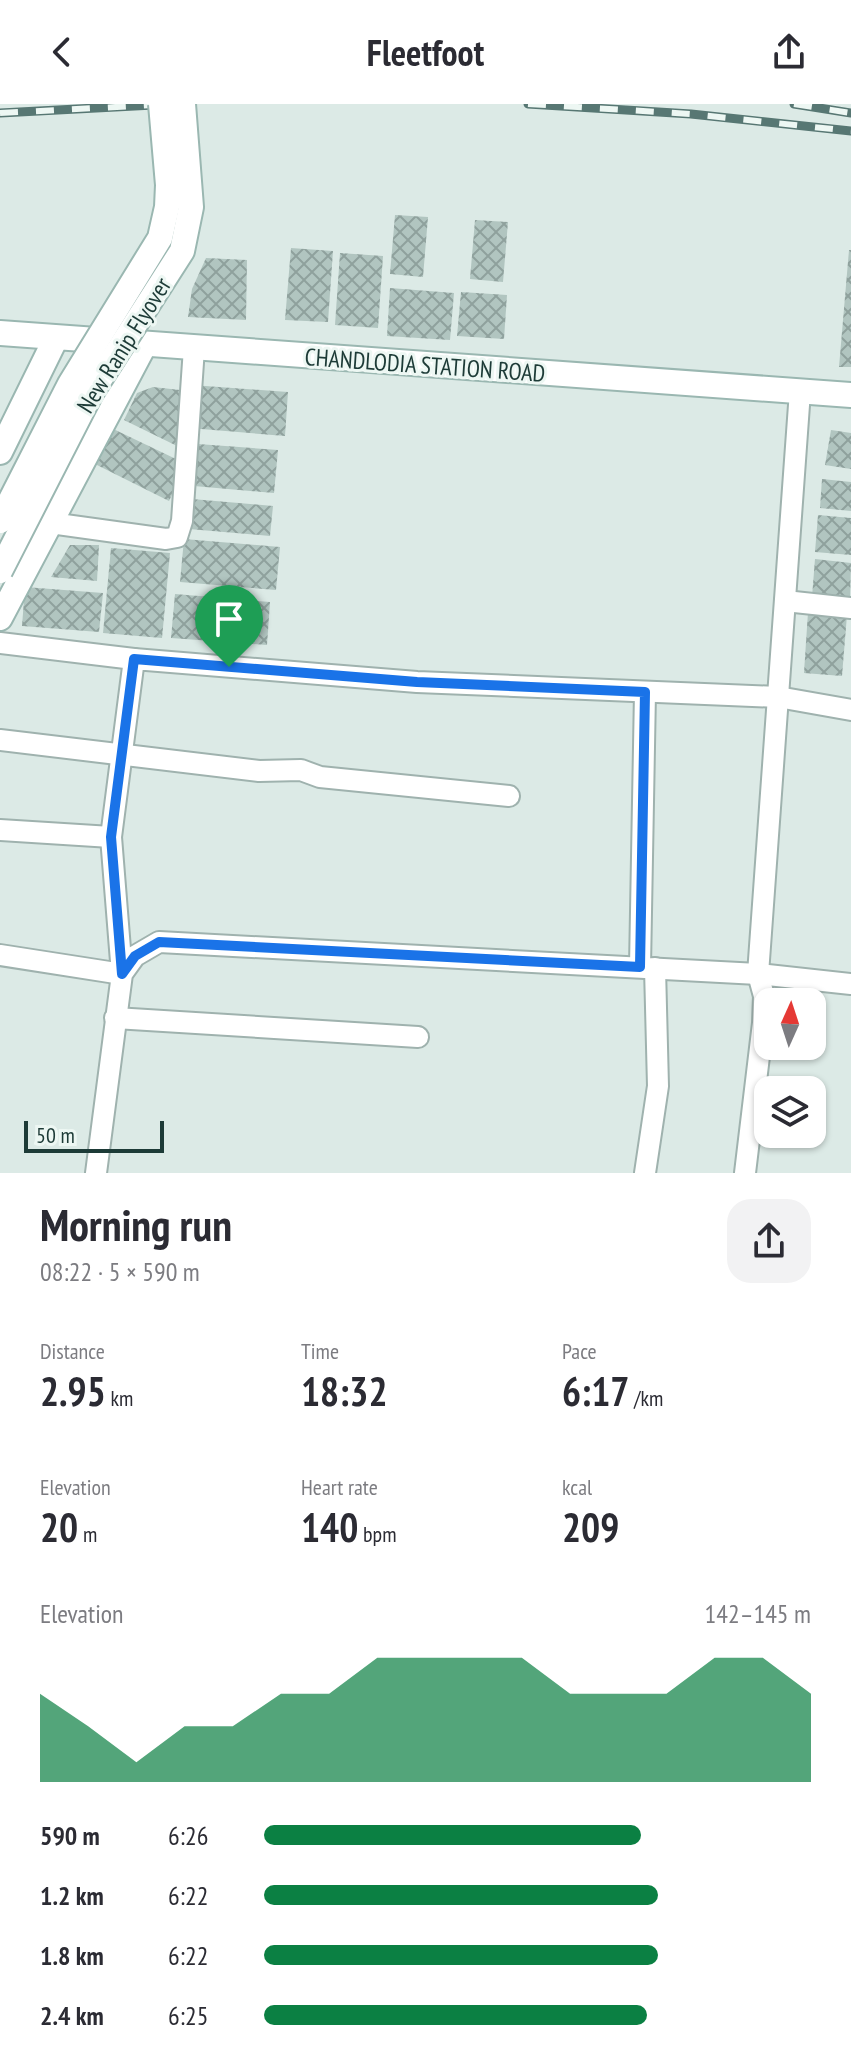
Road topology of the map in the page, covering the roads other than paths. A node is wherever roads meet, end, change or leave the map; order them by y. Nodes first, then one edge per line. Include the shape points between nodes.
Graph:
1 (161, 104) edge
2 (183, 104) edge
3 (0, 333) edge
4 (56, 338) junction
5 (145, 344) junction
6 (194, 348) junction
7 (800, 391) junction
8 (851, 395) edge
9 (0, 452) edge
10 (0, 512) edge
11 (0, 521) edge
12 (50, 524) junction
13 (0, 571) edge
14 (785, 601) junction
15 (851, 608) edge
16 (0, 618) edge
17 (0, 643) edge
18 (134, 659) junction
19 (645, 692) junction
20 (778, 697) junction
21 (851, 710) edge
22 (0, 740) edge
23 (122, 754) junction
24 (509, 796) dead end
25 (0, 830) edge
26 (111, 837) junction
27 (0, 955) edge
28 (648, 968) junction
29 (122, 974) junction
30 (758, 974) junction
31 (851, 984) edge
32 (115, 1018) junction
33 (418, 1037) dead end
34 (96, 1173) edge
35 (645, 1173) edge
36 (745, 1173) edge

1 - 11 street, New Ranip Flyover, bridge via 168,185 160,238 70,384
2 - 13 street, New Ranip Flyover, bridge via 191,207 182,251 91,393
3 - 4 street, CHANDLODIA STATION ROAD
4 - 5 street, CHANDLODIA STATION ROAD
4 - 9 street
5 - 6 street, CHANDLODIA STATION ROAD
5 - 12 street
6 - 7 street, CHANDLODIA STATION ROAD
6 - 12 street via 177,537
7 - 8 street, CHANDLODIA STATION ROAD
7 - 14 street
10 - 12 street
12 - 16 street
14 - 15 street
14 - 20 street
17 - 18 street
18 - 19 street via 417,682
18 - 23 street
19 - 20 street
19 - 28 street
20 - 21 street
20 - 30 street
22 - 23 street
23 - 24 street
23 - 26 street
25 - 26 street
26 - 29 street
27 - 29 street
28 - 29 street via 159,942 135,956
28 - 30 street
28 - 35 street via 658,1086
29 - 32 street
30 - 31 street
30 - 36 street via 763,1023
32 - 33 street
32 - 34 street

